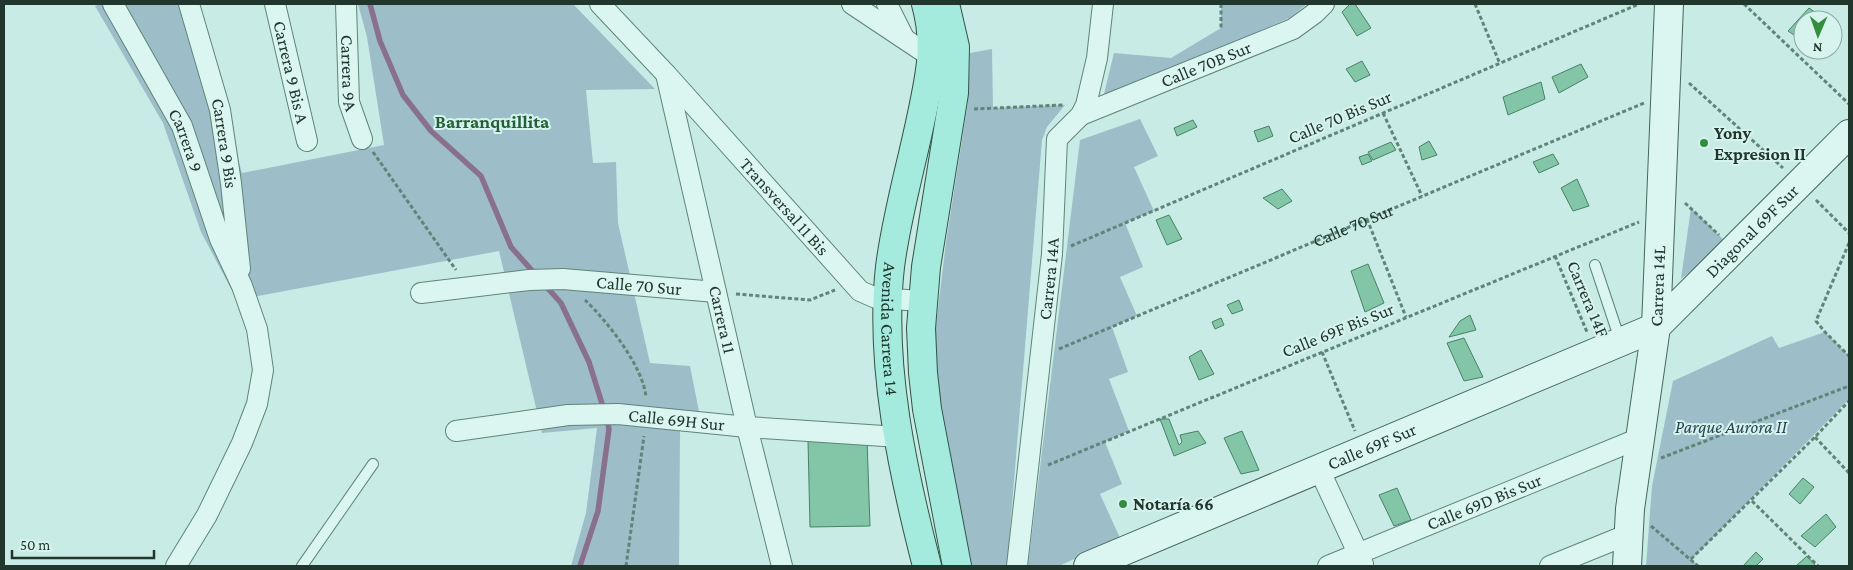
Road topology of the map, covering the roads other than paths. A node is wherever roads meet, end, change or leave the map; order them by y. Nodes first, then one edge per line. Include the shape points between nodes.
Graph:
1 (113, 4) edge
2 (189, 4) edge
3 (275, 4) edge
4 (346, 4) edge
5 (852, 4) edge
6 (888, 4) edge
7 (926, 4) edge
8 (945, 4) edge
9 (1103, 4) edge
10 (1324, 4) edge
11 (1669, 4) edge
12 (607, 6) edge
13 (904, 39) junction
14 (933, 58) junction
15 (666, 74) junction
16 (1083, 110) junction
17 (1849, 134) edge
18 (362, 139) road end
19 (307, 140) dead end
20 (1595, 265) dead end
21 (242, 286) junction
22 (716, 292) junction
23 (421, 293) dead end
24 (889, 299) junction
25 (922, 301) junction
26 (1656, 327) junction
27 (1620, 342) junction
28 (747, 427) junction
29 (456, 431) dead end
30 (899, 437) junction
31 (1640, 438) junction
32 (373, 464) dead end
33 (1318, 469) junction
34 (1629, 521) junction
35 (1361, 560) edge
36 (176, 566) edge
37 (302, 566) edge
38 (782, 566) edge
39 (927, 566) edge
40 (957, 566) edge
41 (1017, 566) edge
42 (1088, 566) edge
43 (1328, 566) edge
44 (1550, 566) edge
45 (1627, 566) edge

1 - 21 street, Carrera 9 via 182,126 220,239
2 - 21 street, Carrera 9 Bis via 220,110
3 - 19 street, Carrera 9 Bis A
4 - 18 street, Carrera 9A via 349,102
5 - 13 street
6 - 13 street
7 - 14 main road, Avenida Carrera 14 via 931,21
8 - 25 main road, Avenida Carrera 14 via 955,47 956,70
9 - 16 street via 1097,58
10 - 16 street, Calle 70B Sur via 1294,29
11 - 26 street, Carrera 14L
12 - 15 street, Transversal 11 Bis
13 - 14 street
14 - 24 main road, Avenida Carrera 14 via 890,267
15 - 22 street, Carrera 11
15 - 24 street, Transversal 11 Bis via 852,283 869,296
16 - 41 street, Carrera 14A via 1057,139 1052,254
17 - 26 street, Diagonal 69F Sur
20 - 27 lane
21 - 36 street via 257,329 263,370 257,404 242,444 211,506
22 - 23 street, Calle 70 Sur via 553,279
22 - 28 street, Carrera 11
24 - 25 street, Transversal 11 Bis
24 - 30 main road, Avenida Carrera 14 via 890,361
25 - 40 main road, Avenida Carrera 14 via 922,350 928,410
26 - 27 street, Calle 69F Sur
26 - 31 street, Carrera 14L
27 - 33 street, Calle 69F Sur
28 - 29 street, Calle 69H Sur via 593,414
28 - 30 street, Calle 69H Sur
28 - 38 street, Carrera 11
30 - 39 main road, Avenida Carrera 14
31 - 34 street, Carrera 14L
31 - 35 street, Calle 69D Bis Sur
32 - 37 lane
33 - 35 street
33 - 42 street, Calle 69F Sur
34 - 44 street
34 - 45 street, Carrera 14L
35 - 43 street, Calle 69D Bis Sur

